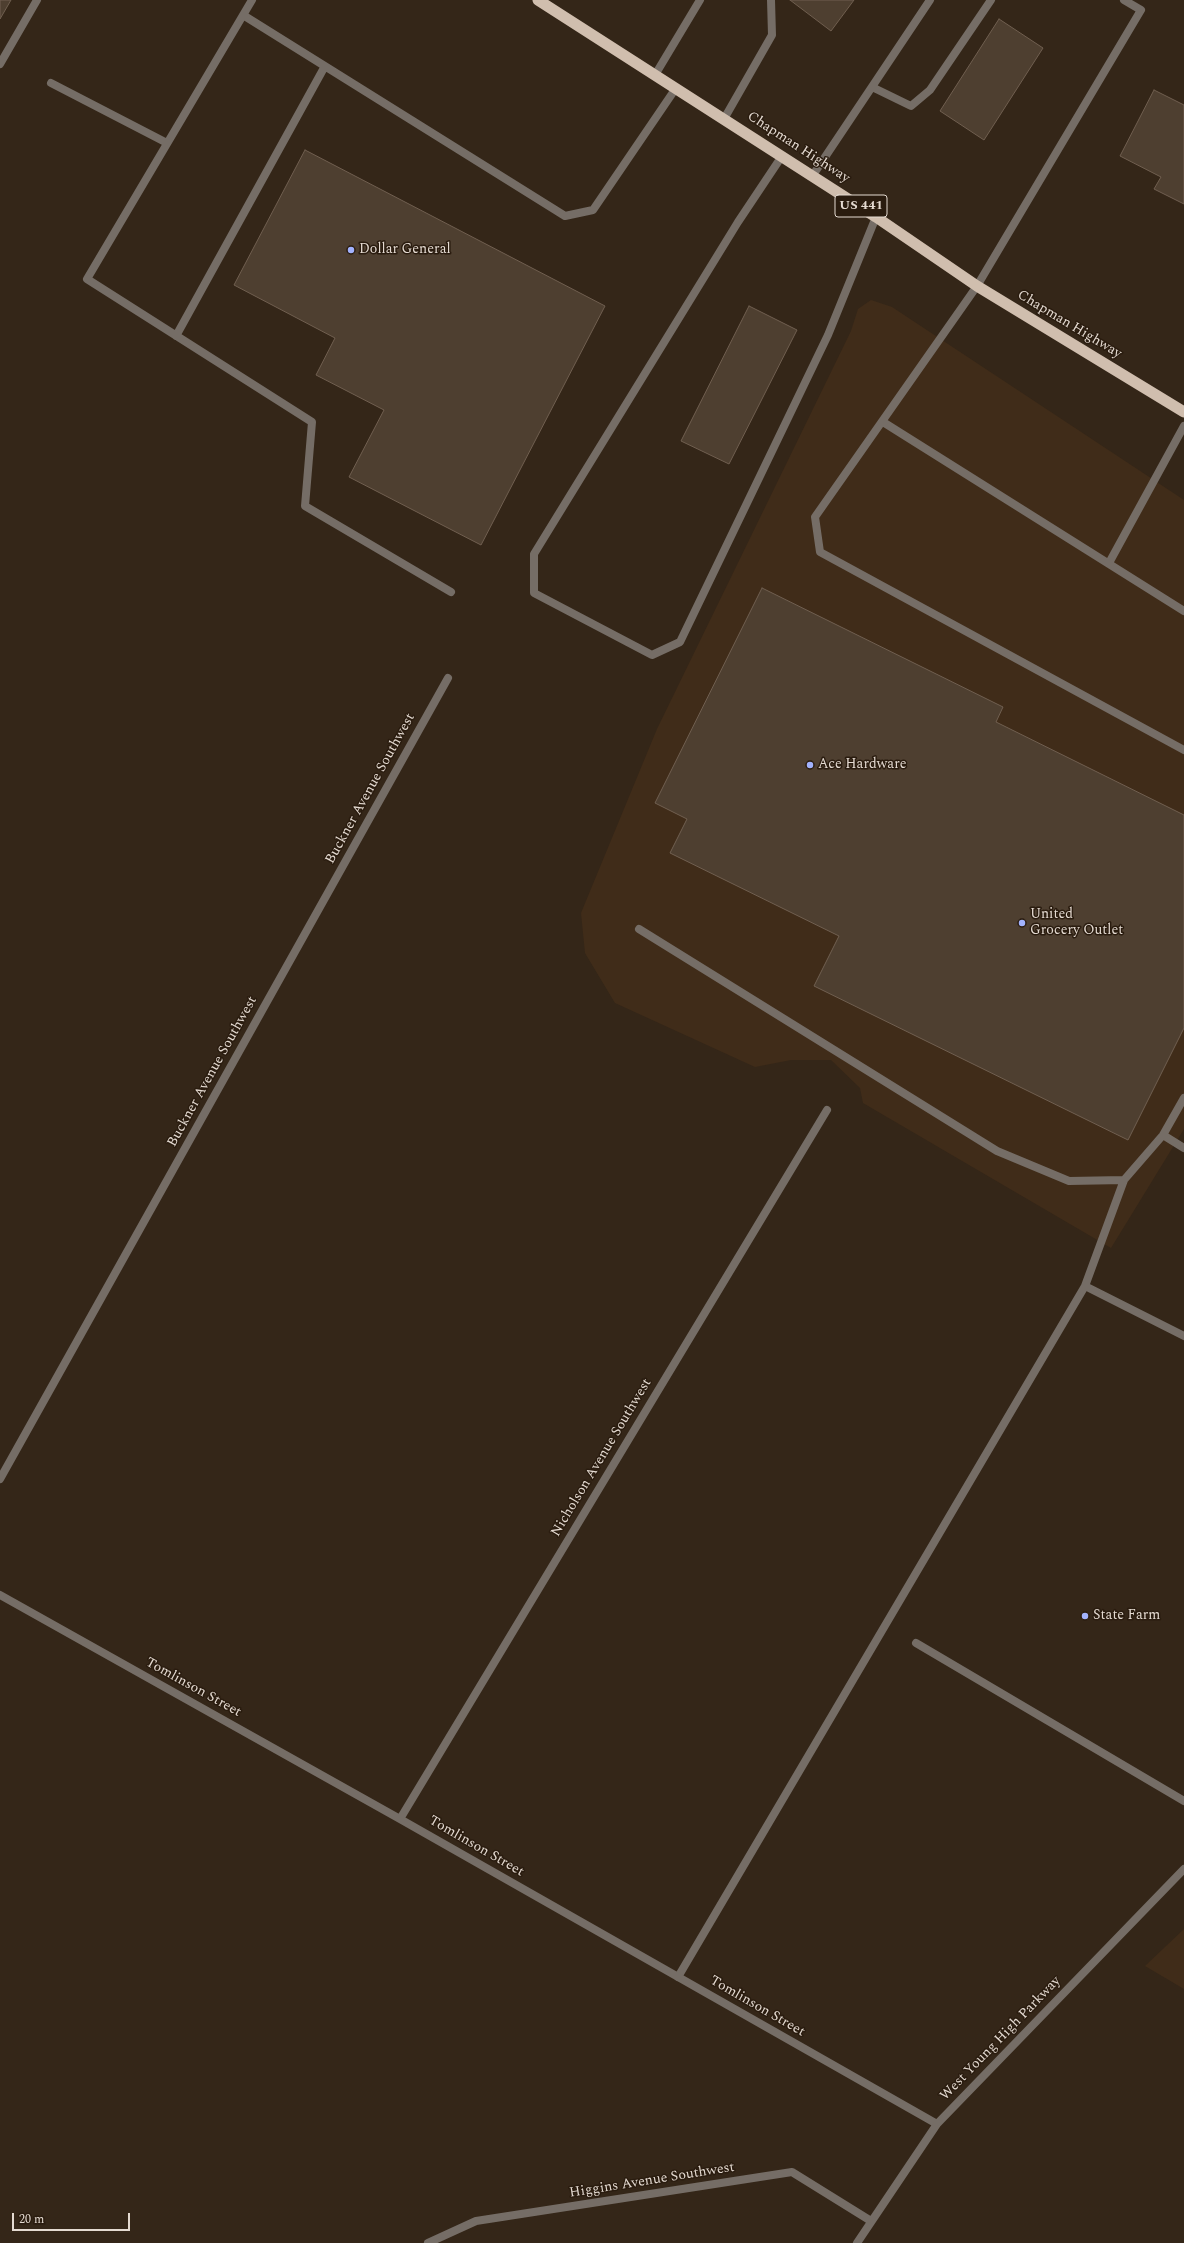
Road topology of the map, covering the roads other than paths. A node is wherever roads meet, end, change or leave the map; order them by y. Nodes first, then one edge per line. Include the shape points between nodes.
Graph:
1 (37, 0) edge
2 (252, 0) edge
3 (538, 0) edge
4 (700, 0) edge
5 (771, 0) edge
6 (930, 0) edge
7 (991, 0) edge
8 (1124, 0) edge
9 (243, 15) junction
10 (0, 64) edge
11 (325, 66) junction
12 (655, 75) junction
13 (51, 83) dead end
14 (872, 87) junction
15 (676, 88) junction
16 (724, 118) junction
17 (167, 143) junction
18 (782, 156) junction
19 (813, 176) junction
20 (876, 216) junction
21 (977, 286) junction
22 (176, 336) junction
23 (1184, 412) edge
24 (883, 422) junction
25 (1184, 426) edge
26 (1109, 563) junction
27 (451, 592) dead end
28 (1184, 611) edge
29 (448, 678) dead end
30 (1184, 750) edge
31 (639, 929) dead end
32 (1184, 1098) edge
33 (827, 1110) dead end
34 (1163, 1135) junction
35 (1184, 1148) edge
36 (1124, 1180) junction
37 (1085, 1286) junction
38 (1184, 1336) edge
39 (0, 1479) edge
40 (0, 1595) edge
41 (916, 1643) dead end
42 (1184, 1801) edge
43 (400, 1819) junction
44 (1184, 1869) edge
45 (678, 1977) junction
46 (937, 2124) junction
47 (871, 2221) junction
48 (428, 2243) edge
49 (857, 2243) edge

1 - 10 street
2 - 9 street
3 - 12 highway, Chapman Highway / US 441
4 - 12 street
5 - 16 street via 772,35
6 - 14 street
7 - 14 street via 930,90 911,106
8 - 21 street via 1141,10
9 - 11 street
9 - 17 street
11 - 15 street via 565,216 593,210
11 - 22 street
12 - 15 highway, Chapman Highway / US 441
13 - 17 street
14 - 19 street
15 - 16 highway, Chapman Highway / US 441
16 - 18 highway, Chapman Highway / US 441
17 - 22 street via 87,279
18 - 19 highway, Chapman Highway / US 441
18 - 20 street via 738,222 534,554 534,593 652,655 680,642 828,335
19 - 20 highway, Chapman Highway / US 441
20 - 21 highway, Chapman Highway / US 441
21 - 23 highway, Chapman Highway / US 441
21 - 24 street
22 - 27 street via 312,422 305,506
24 - 26 street
24 - 30 street via 815,517 820,552
25 - 26 street
26 - 28 street
29 - 39 street, Buckner Avenue Southwest
31 - 36 street via 997,1151 1069,1180
32 - 34 street
33 - 43 street, Nicholson Avenue Southwest
34 - 35 street
34 - 36 street
36 - 37 street
37 - 38 street
37 - 45 street
40 - 43 street, Tomlinson Street
41 - 42 street
43 - 45 street, Tomlinson Street
44 - 46 street, West Young High Parkway
45 - 46 street, Tomlinson Street
46 - 47 street, West Young High Parkway
47 - 48 street, Higgins Avenue Southwest via 792,2172 476,2221
47 - 49 street, West Young High Parkway

